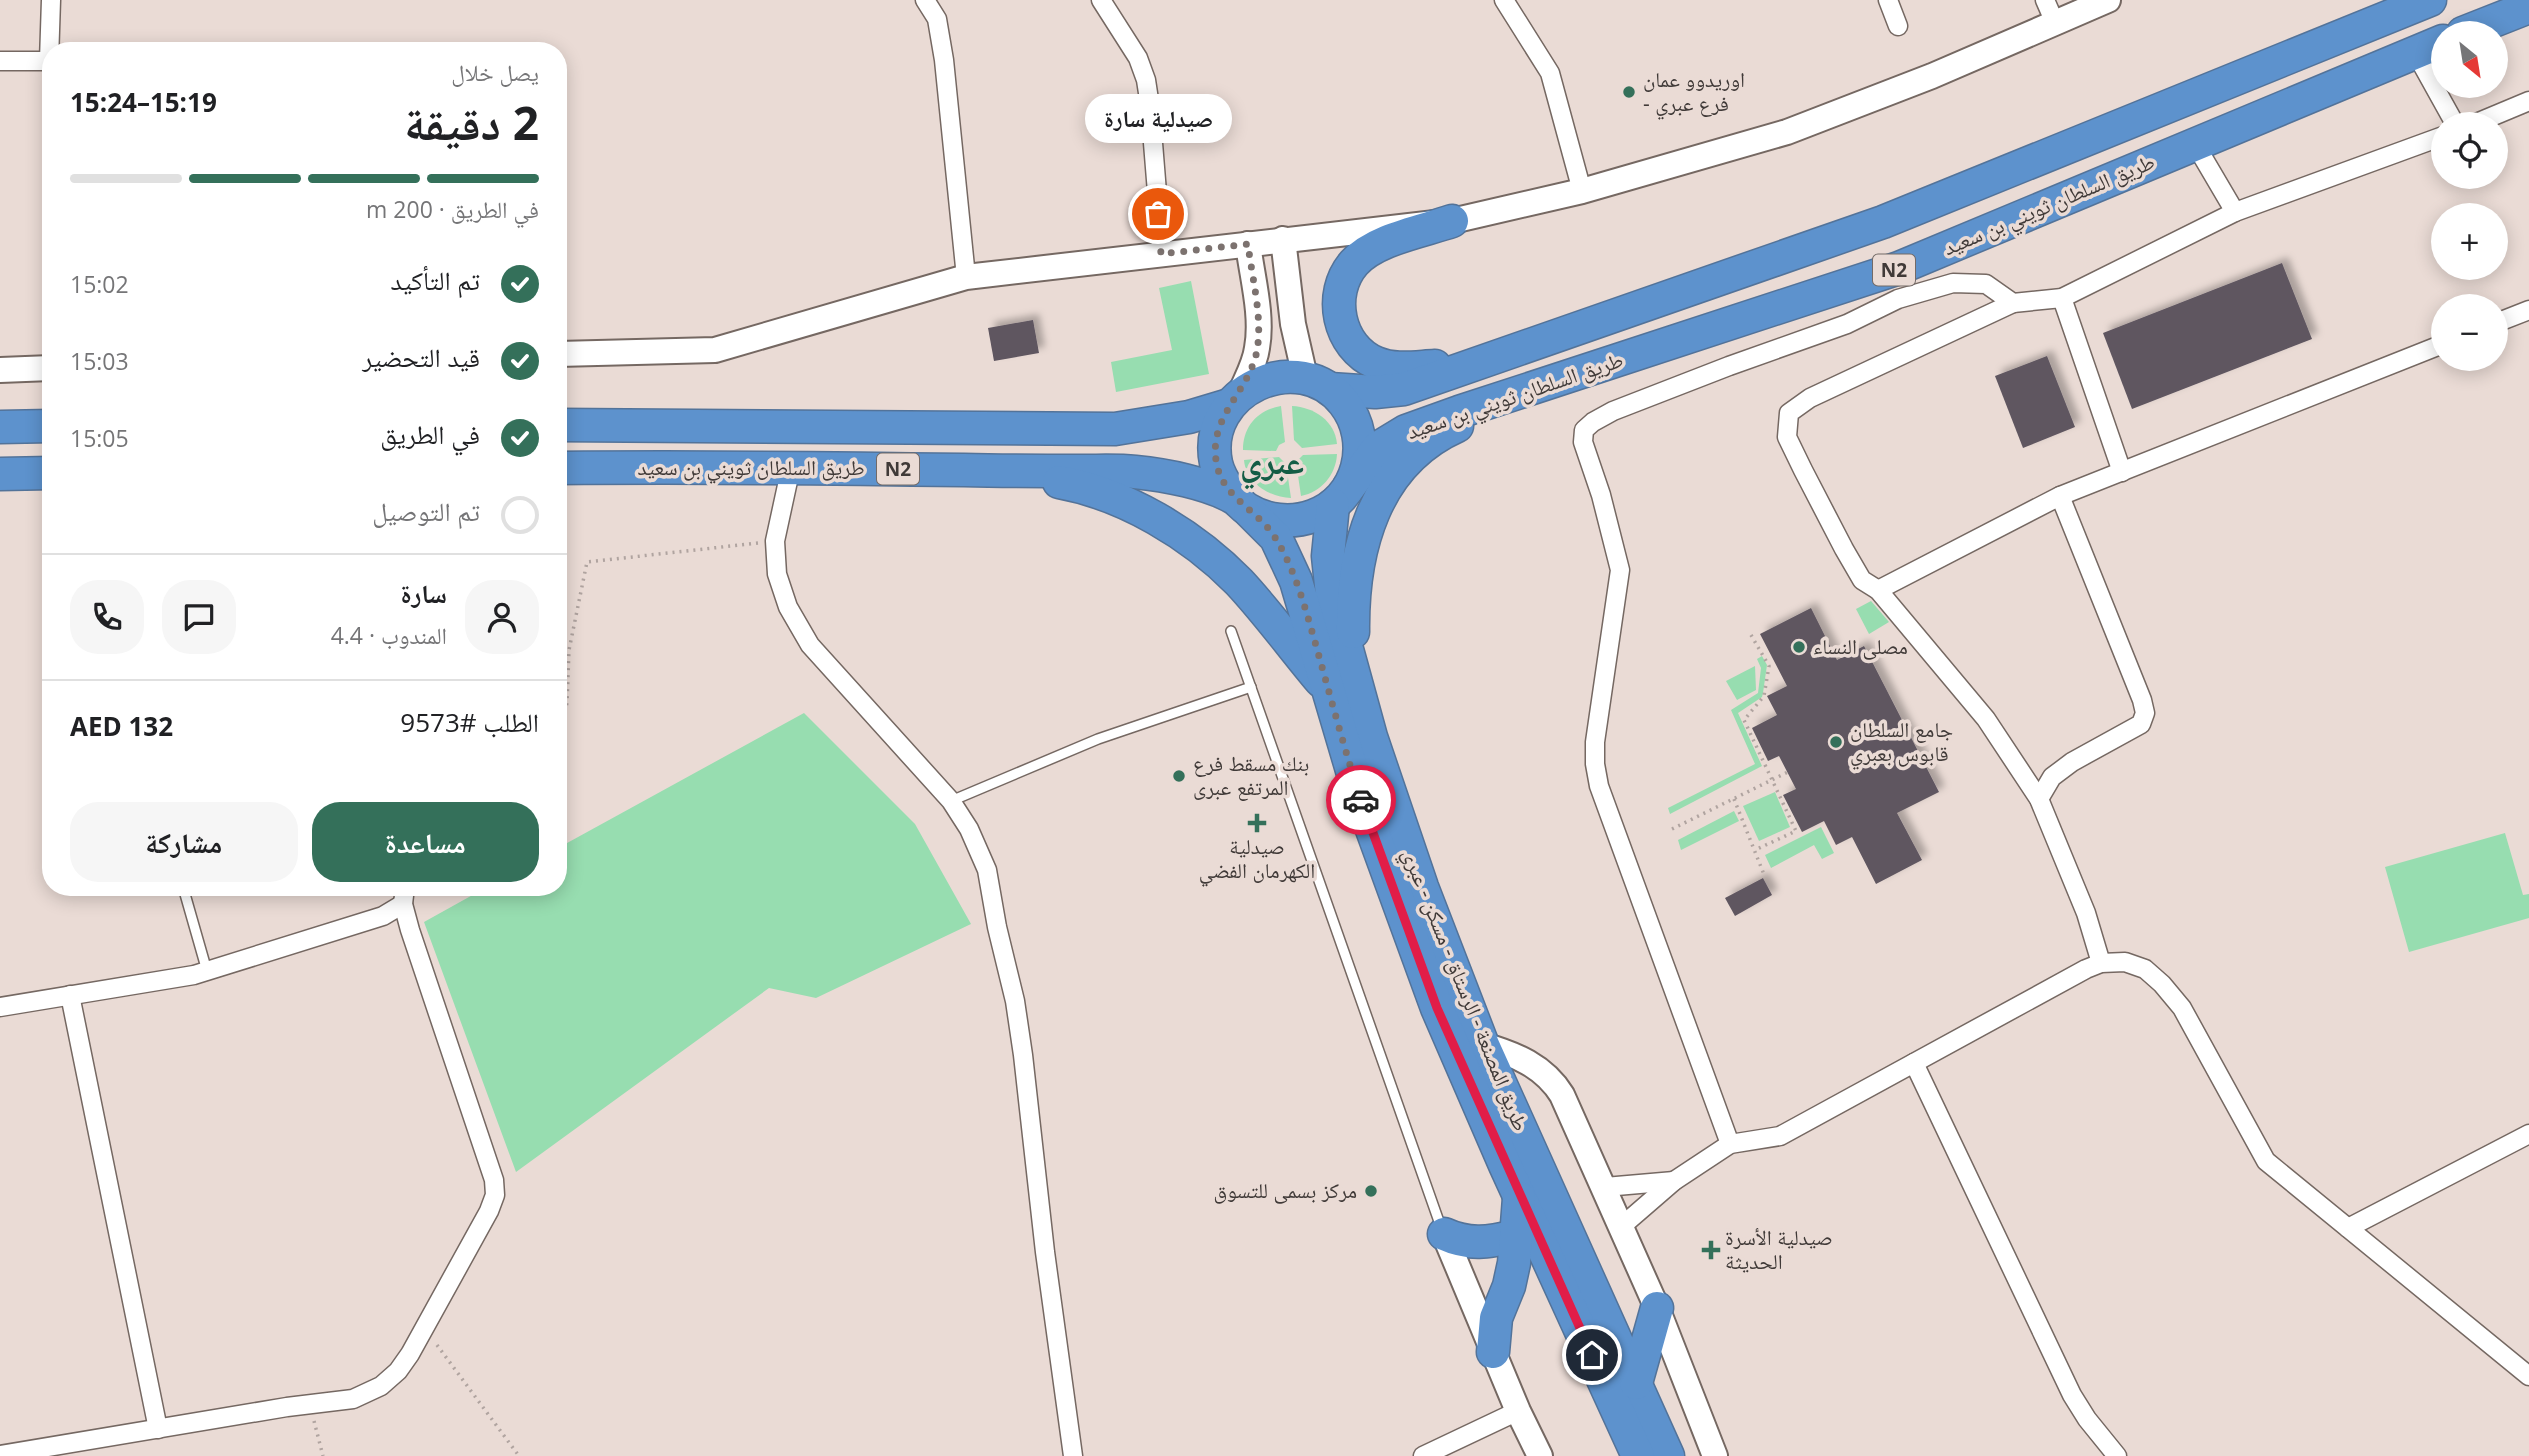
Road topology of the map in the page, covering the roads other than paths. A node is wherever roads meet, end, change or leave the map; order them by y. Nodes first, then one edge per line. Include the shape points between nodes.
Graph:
1 (51, 0) edge
2 (925, 0) edge
3 (1101, 0) edge
4 (1504, 0) edge
5 (1888, 0) edge
6 (2045, 0) edge
7 (2108, 0) edge
8 (2425, 1) edge
9 (2529, 7) edge
10 (2529, 15) edge
11 (2493, 21) edge
12 (2508, 22) edge
13 (2055, 23) junction
14 (1898, 26) dead end
15 (50, 42) edge
16 (2431, 47) edge
17 (0, 61) edge
18 (42, 61) edge
19 (2529, 101) edge
20 (2503, 112) edge
21 (2431, 140) edge
22 (2195, 144) junction
23 (1582, 191) junction
24 (2235, 212) junction
25 (1452, 221) junction
26 (1283, 239) junction
27 (1248, 244) junction
28 (1161, 254) junction
29 (966, 278) junction
30 (2062, 298) junction
31 (2013, 303) junction
32 (2529, 310) edge
33 (2508, 318) edge
34 (2431, 349) edge
35 (567, 354) edge
36 (1485, 361) junction
37 (42, 368) edge
38 (0, 370) edge
39 (1553, 382) junction
40 (1317, 383) junction
41 (1234, 399) junction
42 (567, 425) edge
43 (42, 426) edge
44 (0, 427) edge
45 (791, 467) junction
46 (567, 468) edge
47 (967, 471) junction
48 (2122, 472) junction
49 (42, 473) edge
50 (0, 474) edge
51 (1341, 496) junction
52 (2060, 496) junction
53 (1240, 503) junction
54 (1878, 590) junction
55 (1231, 631) dead end
56 (1251, 687) junction
57 (1343, 689) junction
58 (2039, 799) junction
59 (951, 801) junction
60 (186, 896) edge
61 (404, 896) edge
62 (2101, 963) junction
63 (207, 971) junction
64 (71, 995) junction
65 (0, 1007) edge
66 (1483, 1045) junction
67 (1914, 1063) junction
68 (2529, 1134) edge
69 (1730, 1144) junction
70 (1674, 1181) junction
71 (1605, 1187) junction
72 (1520, 1196) junction
73 (1622, 1226) junction
74 (2348, 1228) junction
75 (1444, 1234) junction
76 (1516, 1236) junction
77 (1657, 1308) junction
78 (1493, 1352) junction
79 (2529, 1376) edge
80 (1636, 1383) junction
81 (1518, 1411) junction
82 (158, 1429) junction
83 (0, 1455) edge
84 (1073, 1456) edge
85 (1423, 1456) edge
86 (1540, 1456) edge
87 (1638, 1456) edge
88 (1668, 1456) edge
89 (1715, 1456) edge
90 (2117, 1456) edge

1 - 15 street
2 - 29 street via 937,19 944,60
3 - 28 street via 1138,58 1146,80
4 - 23 street via 1550,73
5 - 14 street
6 - 13 street
7 - 13 street
8 - 36 highway, طريق السلطان ثويني بن سعيد / N2 via 1883,222
9 - 11 highway
10 - 12 street
13 - 23 street via 1787,132
16 - 22 highway, طريق السلطان ثويني بن سعيد / N2
17 - 18 street
19 - 20 street
21 - 24 street
22 - 24 street
22 - 39 highway, طريق السلطان ثويني بن سعيد / N2 via 1899,268
23 - 25 street
24 - 30 street
25 - 26 street
25 - 36 highway via 1368,251 1353,264 1338,300 1340,320 1347,338 1375,363 1393,368
26 - 27 street
26 - 40 street via 1293,324
27 - 28 street
27 - 41 street via 1258,346
28 - 29 street
29 - 35 street via 715,350
30 - 31 street
30 - 48 street
31 - 54 street via 1820,393 1789,413 1787,437 1803,470 1862,580
31 - 69 street via 1986,284 1953,283 1898,299 1847,324 1613,411 1584,430 1583,442 1620,570 1595,742 1599,786
32 - 33 street
34 - 48 street
36 - 40 highway, طريق السلطان ثويني بن سعيد / N2 via 1404,389 1375,392
37 - 38 street
39 - 51 highway, طريق السلطان ثويني بن سعيد / N2 via 1406,431 1378,449
39 - 57 highway via 1450,429 1410,458 1387,488 1366,525 1356,569
40 - 41 highway, N2 via 1288,376 1270,378
40 - 51 highway via 1344,402 1359,434 1357,471
41 - 42 highway, طريق السلطان ثويني بن سعيد / N2 via 1189,417 1115,429
41 - 53 highway via 1219,423 1216,463 1223,482
43 - 44 highway
45 - 46 highway, طريق السلطان ثويني بن سعيد / N2
45 - 47 highway, طريق السلطان ثويني بن سعيد / N2
45 - 59 street via 775,541 781,590 796,624
47 - 53 highway, طريق السلطان ثويني بن سعيد / N2 via 1134,471 1191,482
47 - 57 highway via 1077,486 1168,527 1211,557
48 - 52 street
49 - 50 highway
51 - 53 highway, N2 via 1313,516 1290,521 1267,518
51 - 57 highway, طريق المصنعة - الرستاق - مسكن - عبري via 1328,537 1328,576
52 - 54 street
52 - 58 street via 2145,713 2141,723 2052,777
53 - 57 highway, طريق المصنعة - الرستاق - مسكن - عبري via 1276,538
54 - 58 street via 1986,719
55 - 56 lane
56 - 59 lane via 1098,739
56 - 75 lane
57 - 66 highway, طريق المصنعة - الرستاق - مسكن - عبري via 1385,782
57 - 72 highway, طريق المصنعة - الرستاق - مسكن - عبري via 1359,794 1442,1020
58 - 62 street via 2086,913
59 - 84 street via 987,870 1015,1001
60 - 63 lane
61 - 63 street via 383,916
61 - 82 street via 494,1180 489,1211 398,1371 380,1386 353,1399
62 - 67 street
62 - 74 street via 2125,962 2145,969 2162,984 2182,1008 2266,1161
63 - 64 street
64 - 65 street
64 - 82 street
66 - 71 street via 1523,1060 1551,1080
66 - 80 highway, طريق المصنعة - الرستاق - مسكن - عبري
67 - 69 street via 1780,1136
67 - 90 street via 2072,1395
68 - 74 street
69 - 70 street
70 - 71 street
70 - 73 street
71 - 73 street
72 - 76 highway
72 - 87 highway, طريق المصنعة - الرستاق - مسكن - عبري
73 - 77 street
74 - 79 street
75 - 76 highway via 1469,1243
75 - 78 street
76 - 78 highway via 1512,1273 1496,1318
77 - 80 highway
77 - 89 street
78 - 81 street
80 - 88 highway, طريق المصنعة - الرستاق - مسكن - عبري
81 - 85 street
81 - 86 street
82 - 83 street

